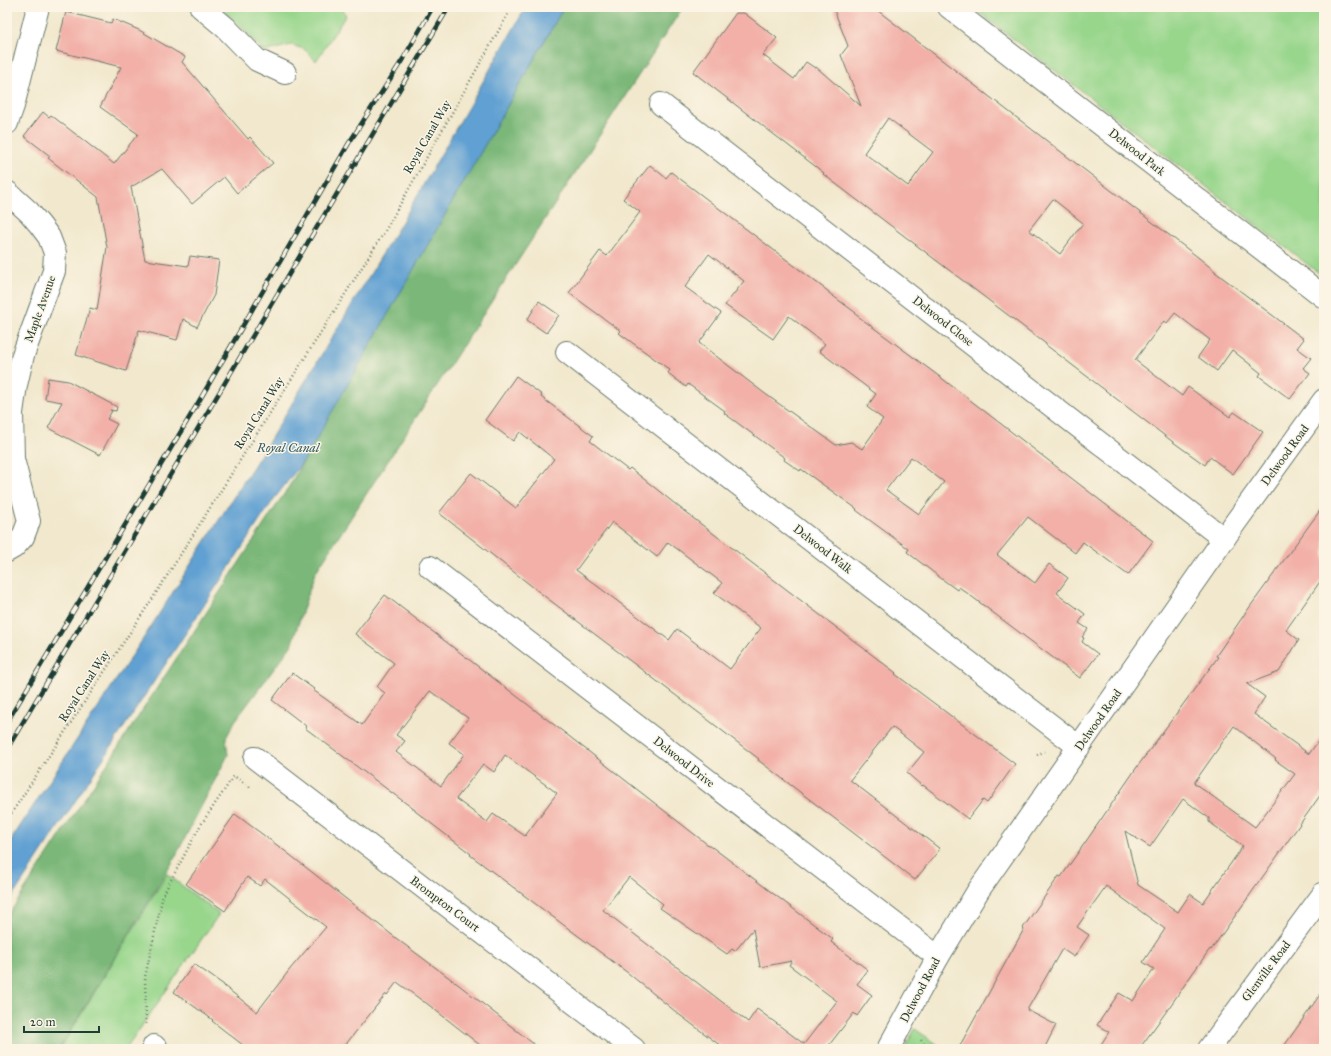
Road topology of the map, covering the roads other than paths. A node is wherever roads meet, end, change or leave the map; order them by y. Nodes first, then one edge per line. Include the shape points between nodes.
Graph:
1 (38, 7) edge
2 (201, 7) edge
3 (949, 7) edge
4 (285, 73) dead end
5 (661, 104) dead end
6 (7, 123) edge
7 (7, 192) edge
8 (1324, 297) edge
9 (567, 352) dead end
10 (1324, 400) edge
11 (1224, 539) junction
12 (7, 551) edge
13 (430, 567) dead end
14 (1079, 747) junction
15 (255, 758) dead end
16 (1324, 893) edge
17 (938, 957) junction
18 (634, 1049) edge
19 (888, 1049) edge
20 (1209, 1049) edge

1 - 6 street via 14,106
2 - 4 street via 257,60
3 - 8 street, Delwood Park
5 - 11 street, Delwood Close
7 - 12 street, Maple Avenue via 30,212 49,237 55,254 54,271 23,355 16,385 12,413 13,459 29,520 23,537
9 - 14 street, Delwood Walk
10 - 11 street, Delwood Road
11 - 14 street, Delwood Road
13 - 17 street, Delwood Drive
14 - 17 street, Delwood Road via 975,896
15 - 18 street, Brompton Court
16 - 20 street, Glenville Road
17 - 19 street, Delwood Road

